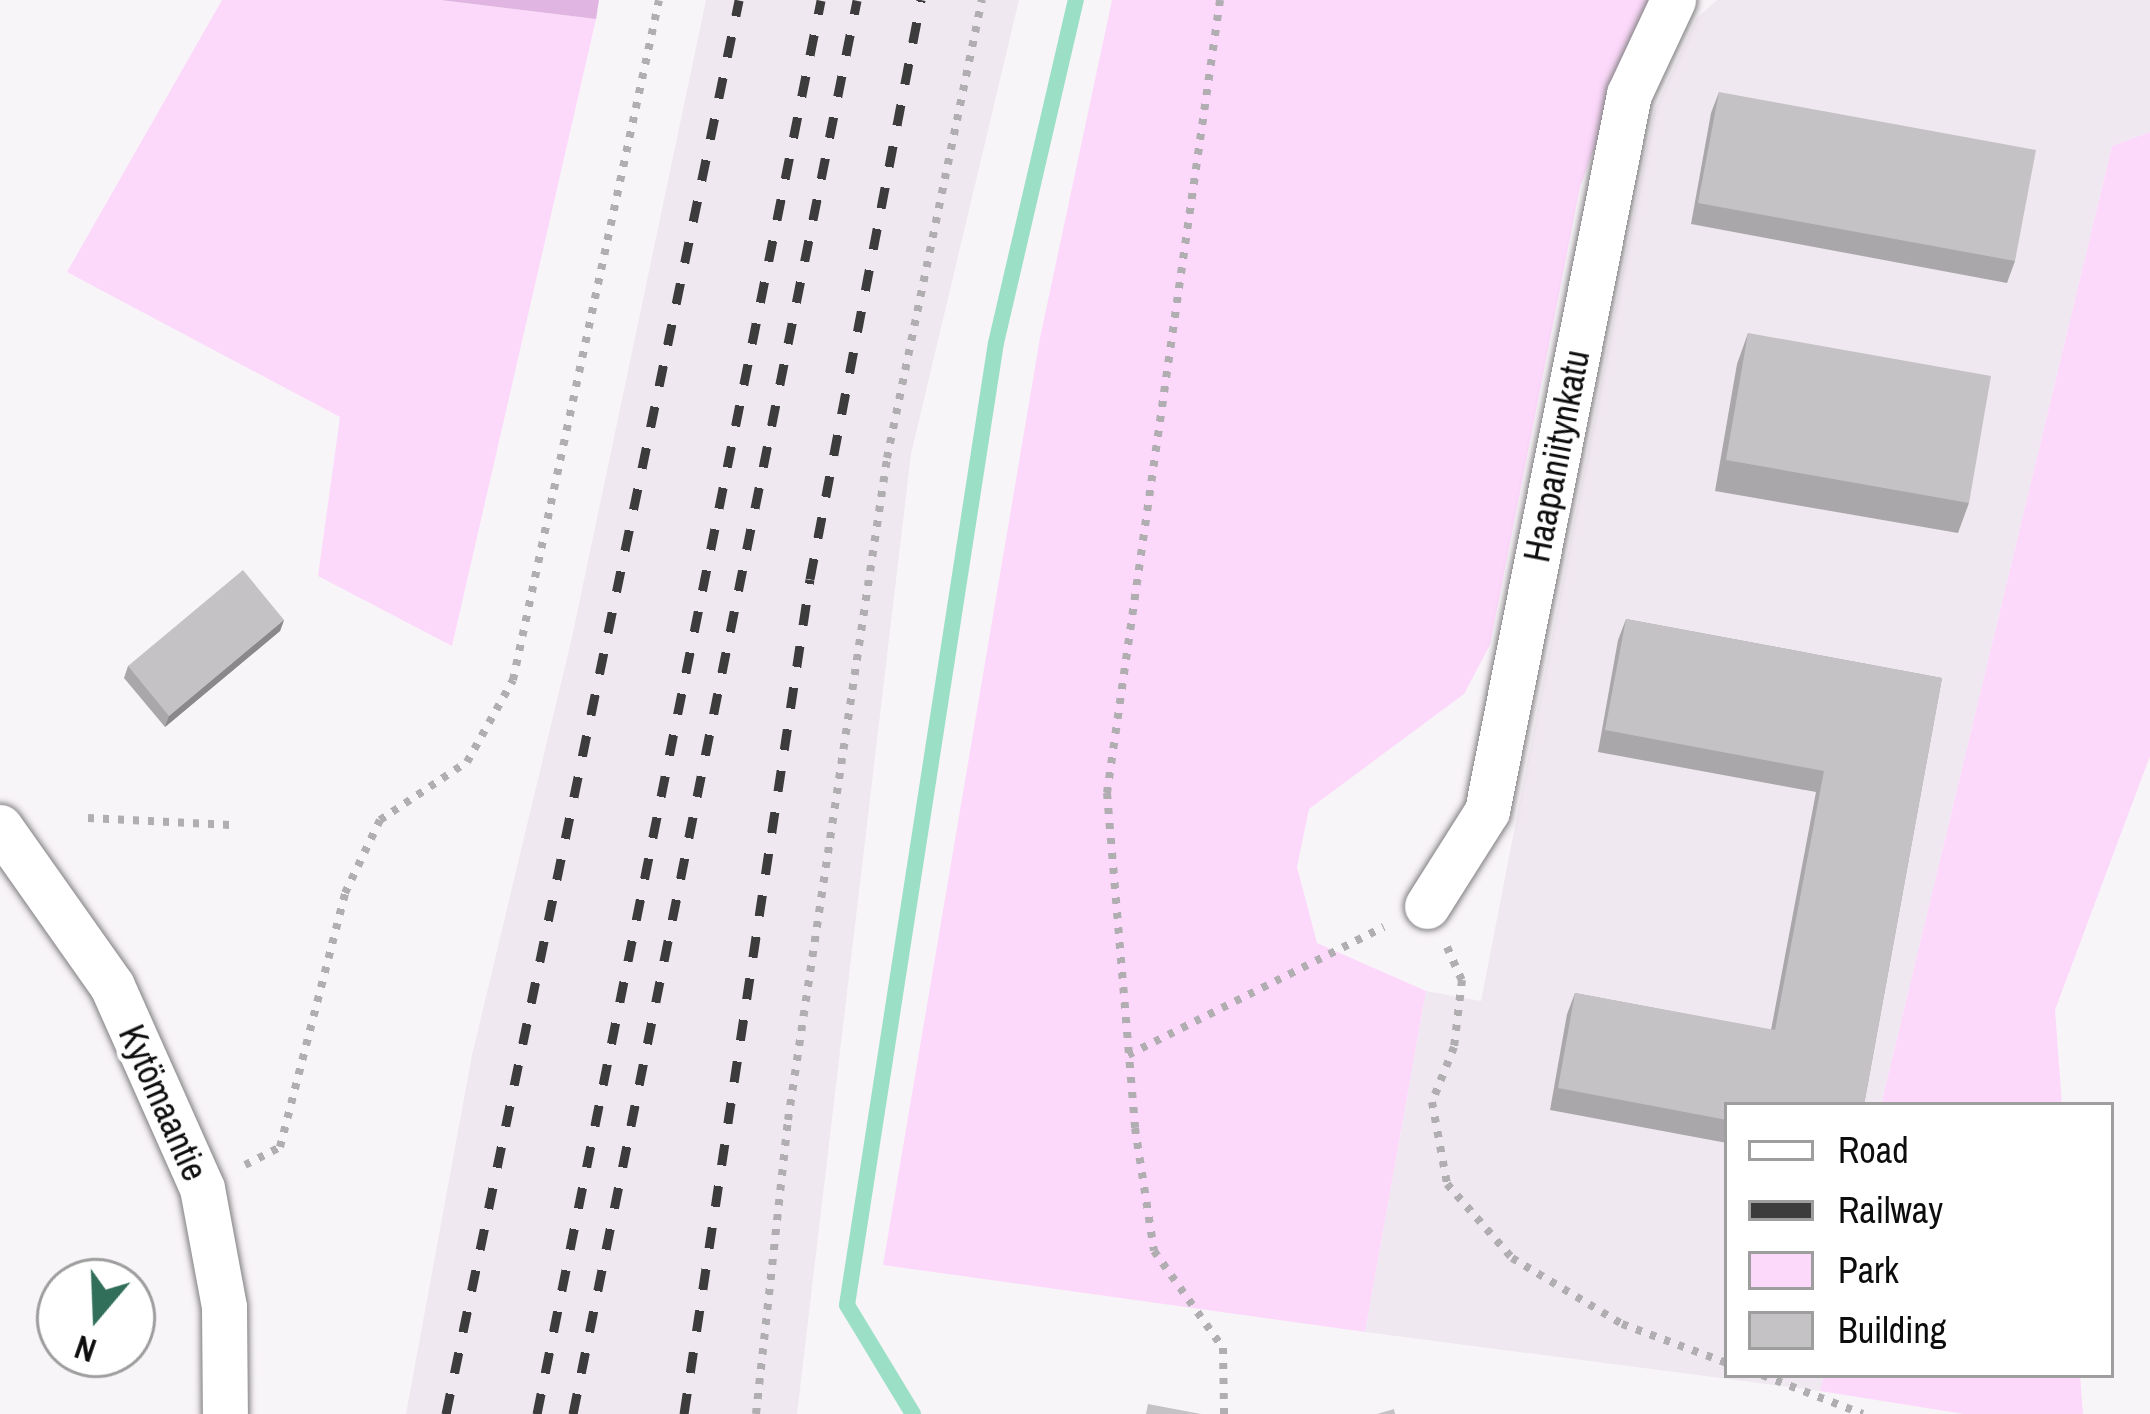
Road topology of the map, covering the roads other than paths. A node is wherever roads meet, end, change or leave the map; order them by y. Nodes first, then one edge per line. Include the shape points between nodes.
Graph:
1 (1673, 0) edge
2 (0, 827) edge
3 (1427, 906) road end
4 (225, 1414) edge

1 - 3 street, Haapaniitynkatu via 1629,94 1486,811
2 - 4 street, Kytömaantie via 112,986 202,1188 224,1307

